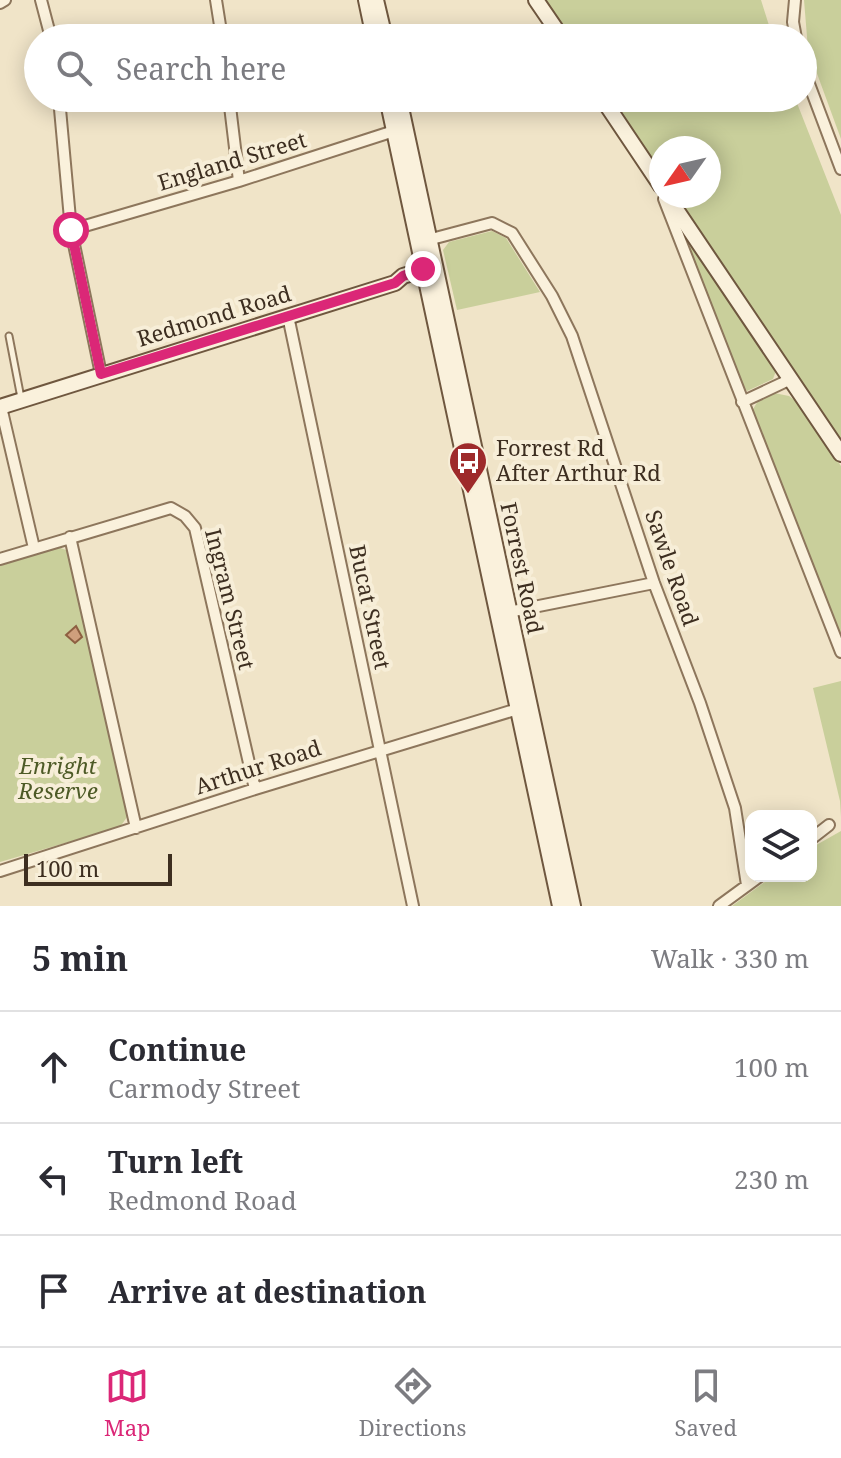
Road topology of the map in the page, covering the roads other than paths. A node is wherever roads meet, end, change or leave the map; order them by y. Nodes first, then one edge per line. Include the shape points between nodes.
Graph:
1 (41, 0) edge
2 (216, 0) edge
3 (366, 0) edge
4 (376, 0) edge
5 (536, 0) edge
6 (795, 0) edge
7 (47, 24) edge
8 (220, 24) edge
9 (371, 24) edge
10 (382, 24) edge
11 (552, 24) edge
12 (793, 24) edge
13 (817, 105) edge
14 (60, 112) edge
15 (231, 112) edge
16 (393, 112) edge
17 (399, 112) edge
18 (611, 112) edge
19 (400, 130) junction
20 (841, 169) edge
21 (649, 170) edge
22 (239, 181) junction
23 (669, 208) edge
24 (674, 208) edge
25 (71, 230) junction
26 (423, 241) junction
27 (430, 274) junction
28 (288, 316) junction
29 (9, 336) dead end
30 (101, 374) junction
31 (791, 379) junction
32 (22, 400) junction
33 (742, 402) junction
34 (0, 407) edge
35 (841, 454) edge
36 (70, 537) junction
37 (34, 548) junction
38 (0, 559) edge
39 (654, 583) junction
40 (504, 613) junction
41 (841, 652) edge
42 (523, 707) junction
43 (380, 750) junction
44 (255, 789) junction
45 (829, 825) dead end
46 (136, 828) junction
47 (817, 834) edge
48 (0, 871) edge
49 (751, 882) edge
50 (747, 885) junction
51 (413, 906) edge
52 (560, 906) edge
53 (573, 906) edge
54 (719, 906) edge

1 - 7 street
2 - 8 street
3 - 9 main road
4 - 10 main road
5 - 11 main road
6 - 12 street
13 - 20 street
14 - 25 street
15 - 22 street
16 - 19 main road, Forrest Road
17 - 19 main road, Forrest Road
18 - 21 main road
19 - 22 street, England Street
19 - 26 main road, Forrest Road
22 - 25 street, England Street
23 - 33 street
24 - 31 main road
25 - 30 street
26 - 27 main road, Forrest Road
26 - 39 street, Sawle Road via 492,223 512,233 572,336
27 - 28 main road, Redmond Road via 406,286 395,283
27 - 40 main road, Forrest Road
28 - 30 main road, Redmond Road
28 - 43 street, Bucat Street
29 - 32 lane
30 - 32 main road, Redmond Road
31 - 33 street
31 - 35 main road
32 - 34 main road, Redmond Road
33 - 41 street
34 - 37 street
36 - 37 street, Ingram Street
36 - 44 street, Ingram Street via 171,508 195,528
36 - 46 street
37 - 38 street, Ingram Street
39 - 40 street
39 - 50 street, Sawle Road via 735,808
40 - 42 main road, Forrest Road
42 - 43 street, Arthur Road
42 - 52 main road, Forrest Road
42 - 53 main road, Forrest Road
43 - 44 street, Arthur Road
43 - 51 street, Bucat Street
44 - 46 street, Arthur Road
45 - 47 street
46 - 48 street, Arthur Road
49 - 50 street
50 - 54 street

